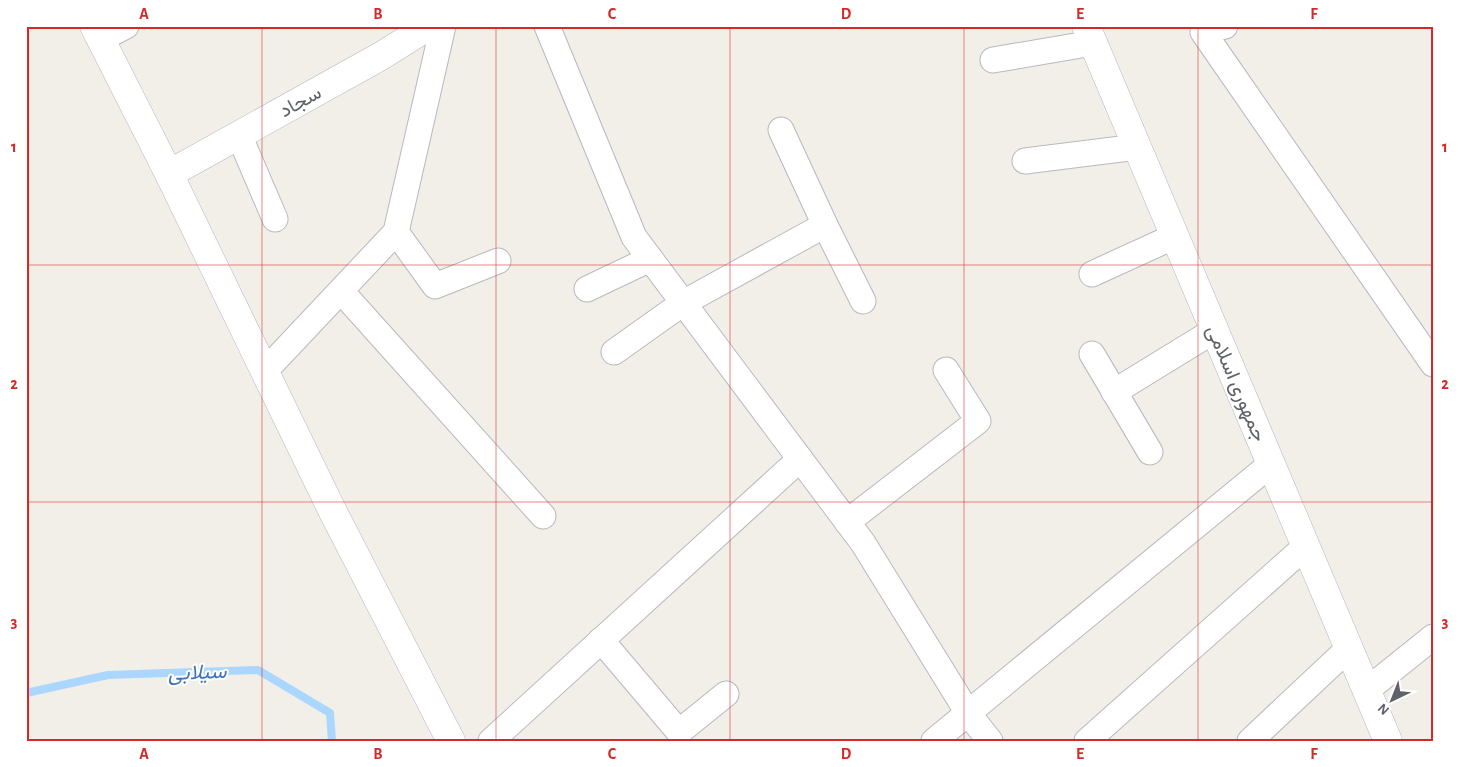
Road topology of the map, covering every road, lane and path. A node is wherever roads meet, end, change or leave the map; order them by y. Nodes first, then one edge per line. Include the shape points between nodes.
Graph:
1 (126, 26) edge
2 (429, 26) edge
3 (444, 26) edge
4 (547, 26) edge
5 (1210, 28) edge
6 (97, 33) edge
7 (1090, 35) edge
8 (993, 60) dead end
9 (781, 130) dead end
10 (239, 135) junction
11 (1137, 147) junction
12 (1025, 161) dead end
13 (169, 174) junction
14 (275, 219) dead end
15 (824, 225) junction
16 (396, 232) junction
17 (1175, 236) junction
18 (650, 259) junction
19 (498, 261) dead end
20 (1092, 274) dead end
21 (587, 289) dead end
22 (341, 291) junction
23 (863, 301) dead end
24 (683, 303) junction
25 (1215, 330) junction
26 (614, 352) dead end
27 (1092, 354) dead end
28 (1433, 364) edge
29 (946, 370) dead end
30 (265, 371) junction
31 (1114, 392) junction
32 (1150, 452) dead end
33 (800, 459) junction
34 (1272, 464) junction
35 (544, 516) dead end
36 (847, 522) junction
37 (1306, 546) junction
38 (1433, 637) edge
39 (601, 640) junction
40 (1349, 648) junction
41 (1367, 690) junction
42 (726, 694) dead end
43 (968, 713) junction
44 (450, 741) edge
45 (491, 741) edge
46 (934, 741) edge
47 (990, 741) edge
48 (1088, 741) edge
49 (1250, 741) edge
50 (1388, 741) edge

1 - 6 street
2 - 10 street, سجاد
3 - 16 street
4 - 18 street via 634,237
5 - 28 street
6 - 13 street
7 - 8 street
7 - 11 street, جمهوری اسلامی
9 - 15 street
10 - 13 street, سجاد
10 - 14 street
11 - 12 street
11 - 17 street, جمهوری اسلامی
13 - 30 street
15 - 23 street
15 - 24 street
16 - 19 street via 435,286
16 - 22 street
17 - 20 street
17 - 25 street, جمهوری اسلامی
18 - 21 street
18 - 24 street
22 - 30 street
22 - 35 street
24 - 26 street
24 - 33 street
25 - 31 street
25 - 34 street, جمهوری اسلامی
27 - 31 street
29 - 36 street via 978,421
30 - 44 street
31 - 32 street
33 - 36 street
33 - 39 street
34 - 37 street, جمهوری اسلامی
34 - 43 street
36 - 43 street
37 - 40 street, جمهوری اسلامی
37 - 48 street
38 - 41 street
39 - 42 street via 679,732
39 - 45 street
40 - 41 street, جمهوری اسلامی
40 - 49 street
41 - 50 street, جمهوری اسلامی
43 - 46 street
43 - 47 street

